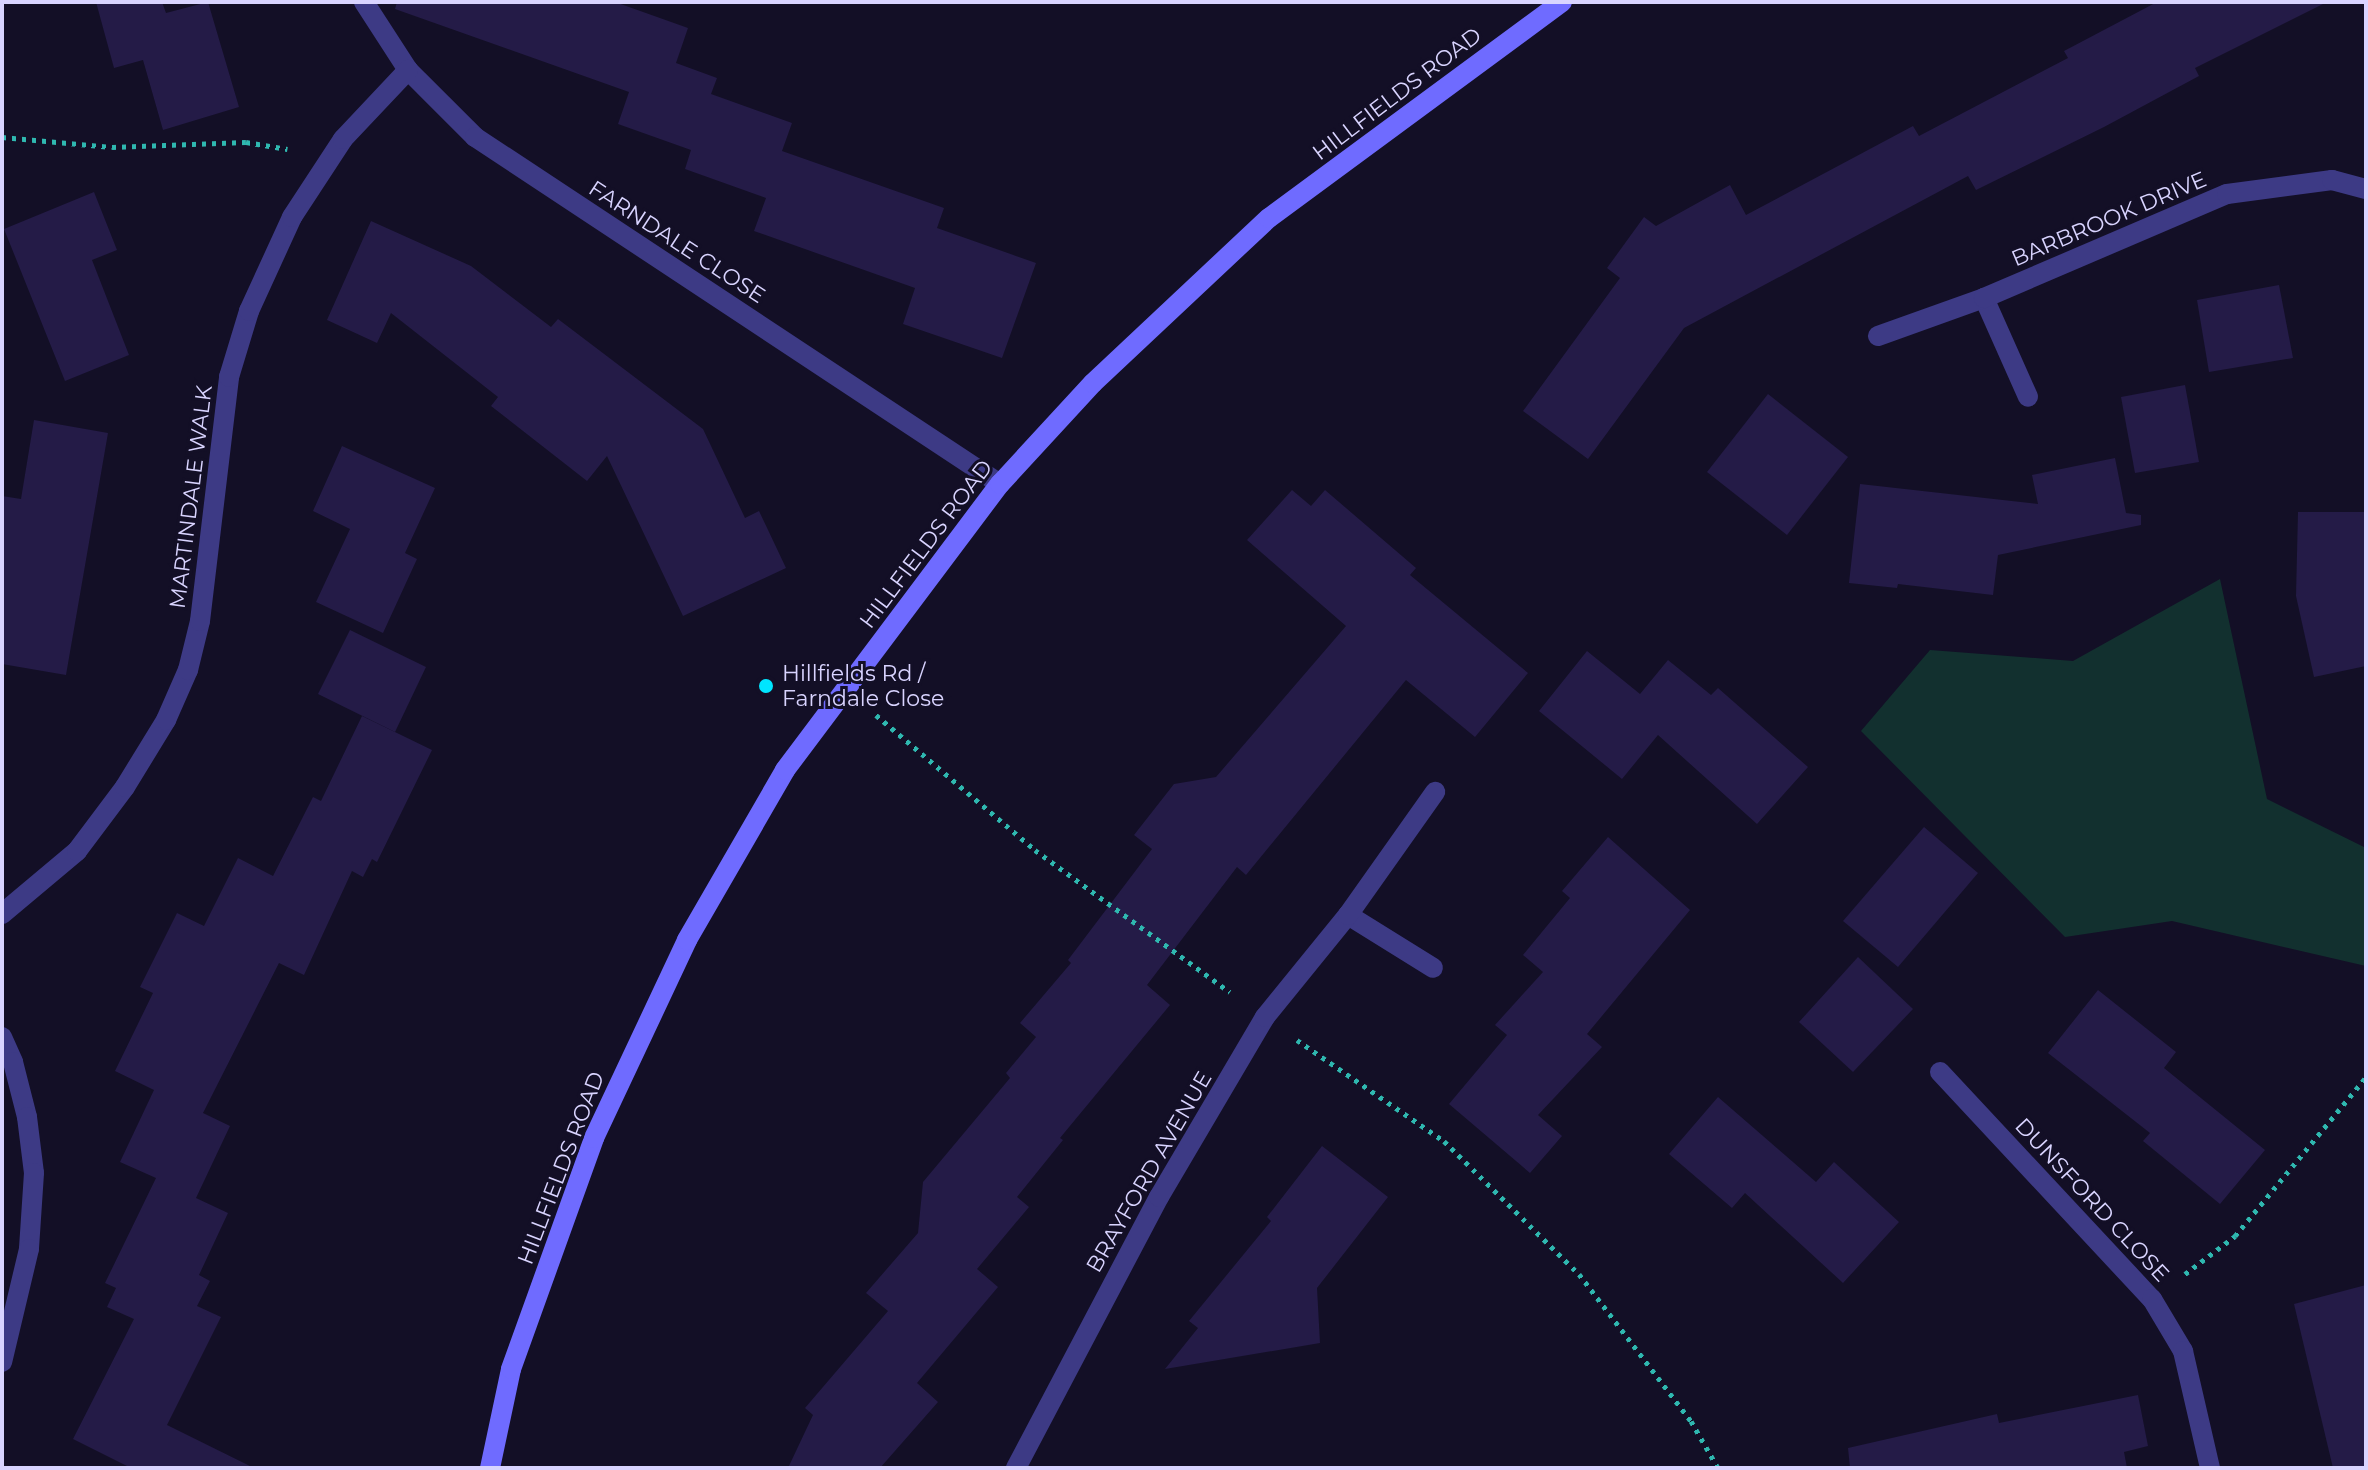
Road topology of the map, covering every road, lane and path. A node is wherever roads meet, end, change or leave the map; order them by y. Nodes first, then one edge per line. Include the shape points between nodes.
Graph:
1 (364, 2) edge
2 (1562, 2) edge
3 (408, 70) junction
4 (2, 137) edge
5 (343, 139) junction
6 (2366, 189) edge
7 (1984, 298) junction
8 (1878, 336) dead end
9 (2028, 397) dead end
10 (1000, 484) junction
11 (845, 690) junction
12 (1435, 792) dead end
13 (2, 914) edge
14 (1348, 915) junction
15 (1433, 968) dead end
16 (1265, 1017) junction
17 (2, 1037) edge
18 (1940, 1072) dead end
19 (2366, 1077) edge
20 (2152, 1299) junction
21 (2, 1362) edge
22 (490, 1468) edge
23 (1016, 1468) edge
24 (1718, 1468) edge
25 (2210, 1468) edge

1 - 3 street, FARNDALE CLOSE
2 - 10 street, HILLFIELDS ROAD via 1269,218 1093,383
3 - 5 street, MARTINDALE WALK
3 - 10 street, FARNDALE CLOSE via 475,137
4 - 5 path via 112,147 246,142 283,150
5 - 13 street, MARTINDALE WALK via 292,217 249,311 229,377 200,621 188,670 166,720 125,787 77,851
6 - 7 street, BARBROOK DRIVE via 2332,180 2227,194
7 - 8 street, BARBROOK DRIVE
7 - 9 street
10 - 11 street, HILLFIELDS ROAD
11 - 16 path via 1035,850
11 - 22 street, HILLFIELDS ROAD via 785,770 687,940 594,1138 511,1369
12 - 14 street, BRAYFORD AVENUE
14 - 15 street
14 - 16 street, BRAYFORD AVENUE
16 - 23 street, BRAYFORD AVENUE via 1159,1197
16 - 24 path via 1444,1141 1579,1274 1691,1421
17 - 21 street via 27,1117 34,1173 29,1249
18 - 20 street, DUNSFORD CLOSE
19 - 20 path via 2235,1236
20 - 25 street, DUNSFORD CLOSE via 2183,1351

